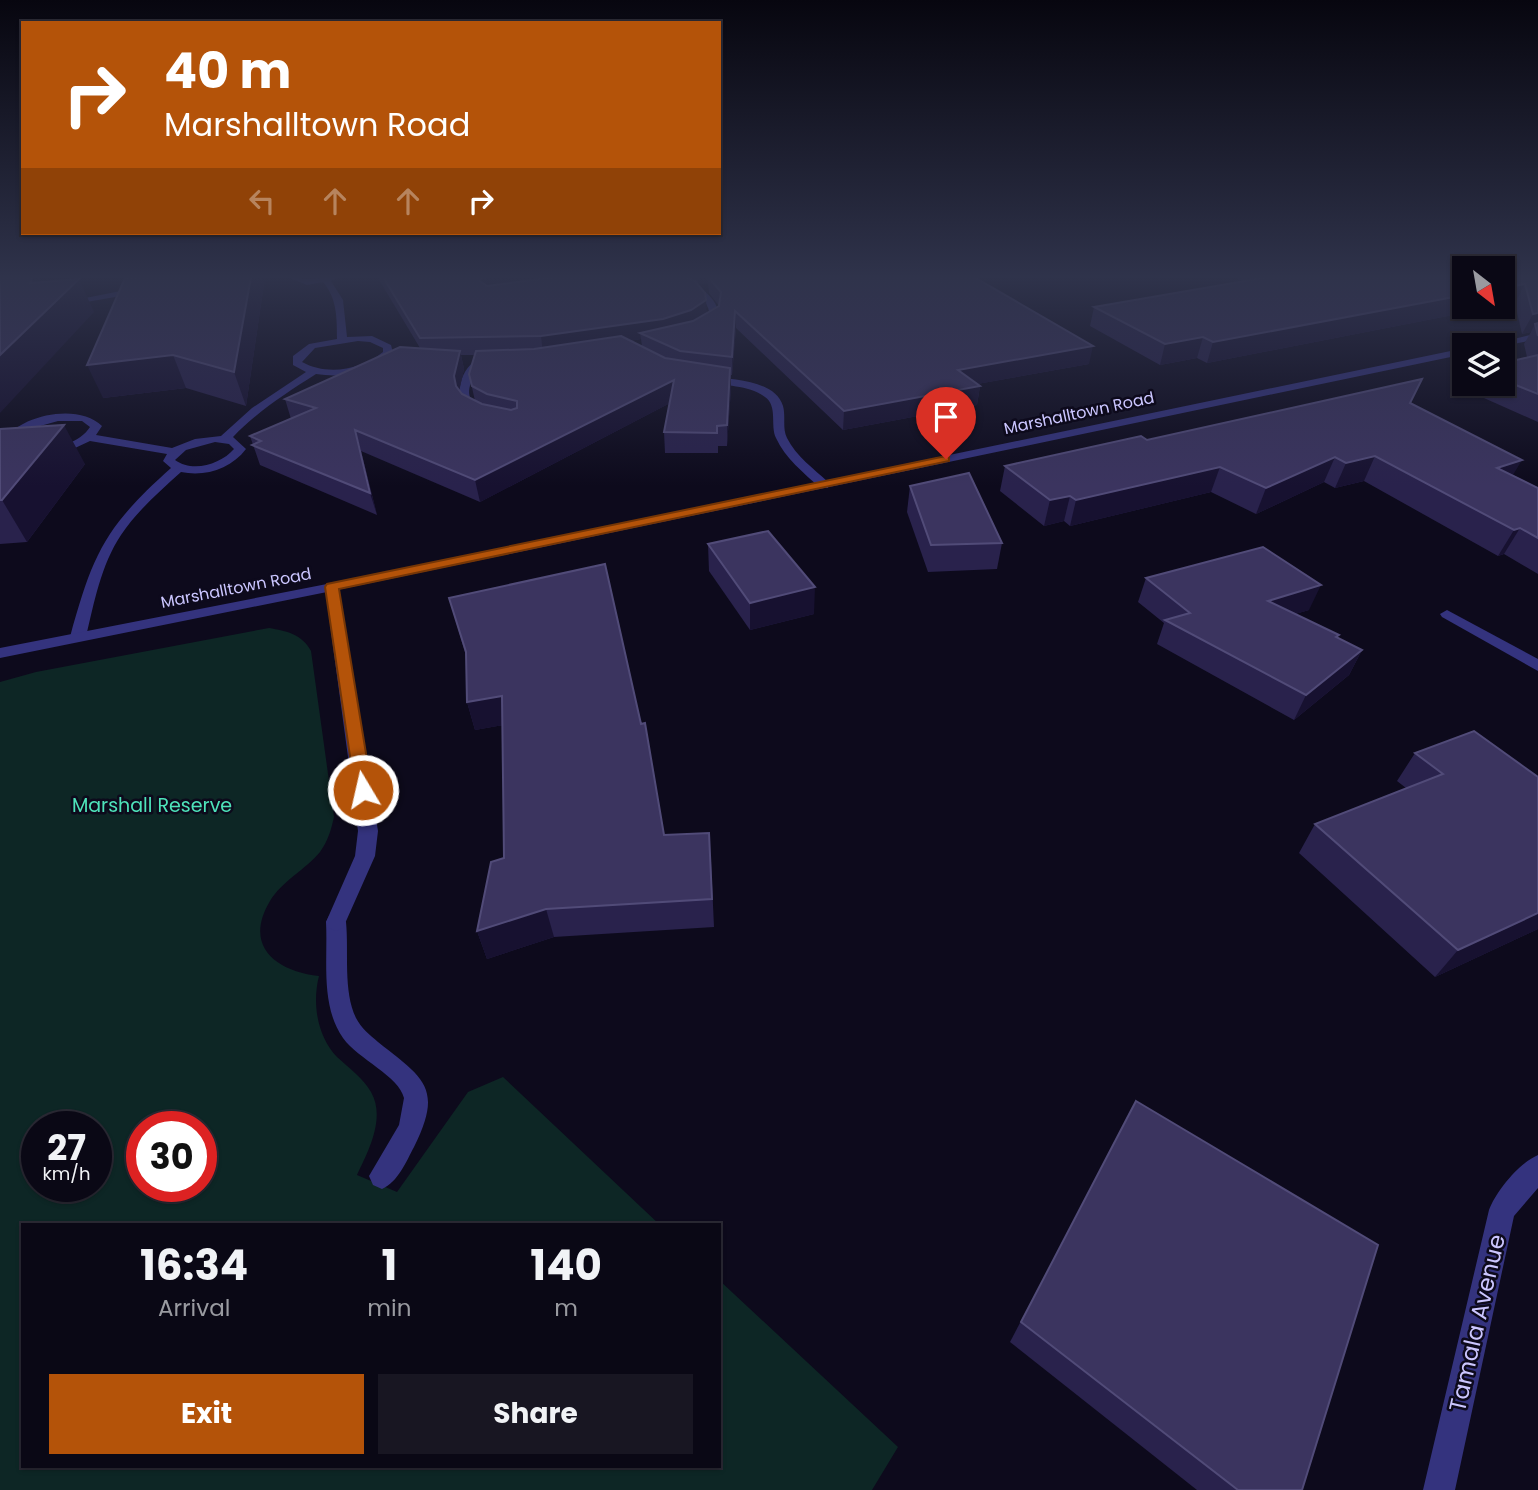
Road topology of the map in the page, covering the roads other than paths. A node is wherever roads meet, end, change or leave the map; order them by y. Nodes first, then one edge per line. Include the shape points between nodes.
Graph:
1 (312, 347) edge
2 (387, 347) edge
3 (1452, 354) edge
4 (383, 359) junction
5 (395, 360) edge
6 (460, 364) edge
7 (314, 371) junction
8 (692, 377) edge
9 (488, 419) edge
10 (87, 438) junction
11 (225, 439) junction
12 (174, 452) junction
13 (178, 468) junction
14 (824, 485) junction
15 (332, 587) junction
16 (1447, 614) dead end
17 (78, 637) junction
18 (0, 654) edge
19 (1538, 666) edge
20 (1538, 1168) edge
21 (382, 1176) dead end
22 (1439, 1490) edge

1 - 7 street via 297,363
2 - 4 street
3 - 14 street, Marshalltown Road
4 - 5 street
4 - 7 street via 344,371
6 - 9 street via 479,364 463,389 464,402 473,413
7 - 11 street via 276,395
8 - 14 street via 737,383 772,397 778,406 780,436
10 - 10 street via 30,453 9,448 7,443 9,437 29,426 72,417 93,421 96,426
10 - 12 street
11 - 12 street via 192,443
11 - 13 street via 240,449 232,458 211,467
12 - 13 street via 169,461
13 - 17 street via 142,500 113,536 97,571
14 - 15 street, Marshalltown Road
15 - 17 street, Marshalltown Road
15 - 21 street via 368,831 365,856 336,922 340,995 347,1023 407,1079 417,1103 412,1123
16 - 19 street
17 - 18 street, Marshalltown Road
20 - 22 street, Tamala Avenue via 1502,1210

